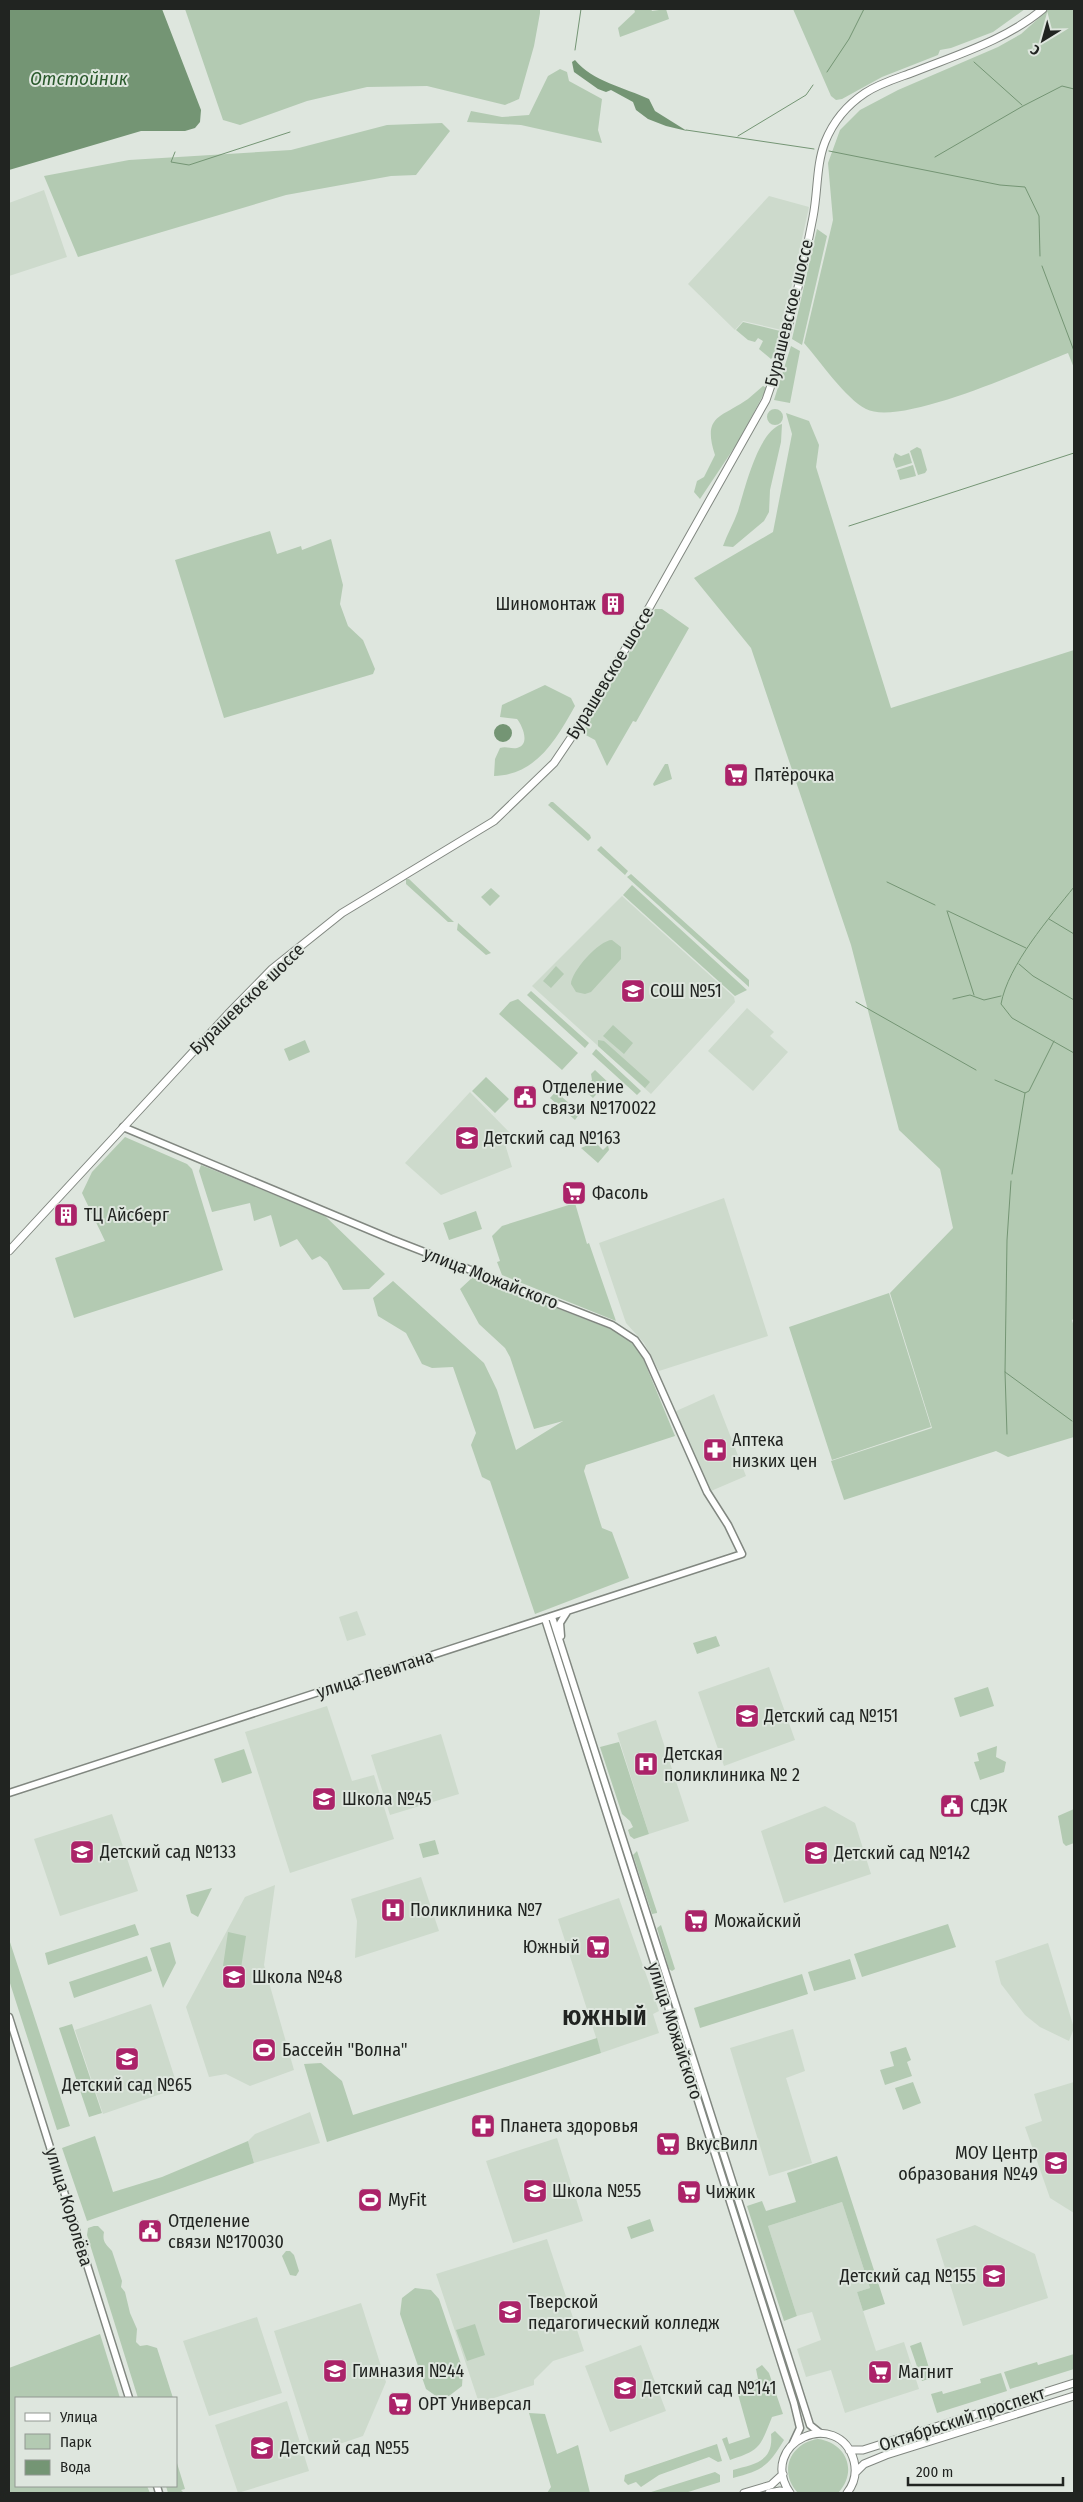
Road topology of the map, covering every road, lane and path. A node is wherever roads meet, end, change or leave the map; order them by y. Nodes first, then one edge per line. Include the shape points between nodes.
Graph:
1 (1043, 9) edge
2 (122, 1127) junction
3 (9, 1251) edge
4 (742, 1554) joint
5 (566, 1612) junction
6 (548, 1618) junction
7 (565, 1658) junction
8 (9, 1793) edge
9 (9, 2017) edge
10 (1074, 2383) edge
11 (1074, 2396) edge
12 (129, 2397) edge
13 (820, 2433) junction
14 (793, 2443) junction
15 (849, 2450) junction
16 (856, 2472) junction
17 (783, 2474) junction
18 (744, 2493) edge
19 (769, 2493) edge
20 (790, 2493) edge
21 (847, 2493) edge

1 - 2 main road, Бурашевское шоссе via 988,43 870,90 850,105 834,125 822,148 813,217 793,308 766,400 636,631 554,763 494,821 348,909 272,969
2 - 3 main road, Бурашевское шоссе
2 - 4 main road, улица Можайского via 626,1332 638,1342 647,1357 705,1486
4 - 5 main road, улица Левитана
5 - 6 main road, улица Левитана
5 - 7 main road, улица Можайского via 560,1626
6 - 7 main road, улица Можайского
6 - 8 main road, улица Левитана
6 - 14 main road, улица Можайского via 794,2403 800,2428
7 - 13 main road, улица Можайского via 804,2407 810,2425
9 - 12 main road, улица Королёва
10 - 15 main road, Октябрьский проспект via 863,2450
11 - 16 main road, Октябрьский проспект via 886,2455 865,2463
13 - 14 main road
13 - 15 main road via 838,2439
14 - 17 main road via 785,2456
15 - 16 main road
16 - 21 main road
17 - 18 main road via 771,2485
17 - 20 main road
19 - 20 main road

